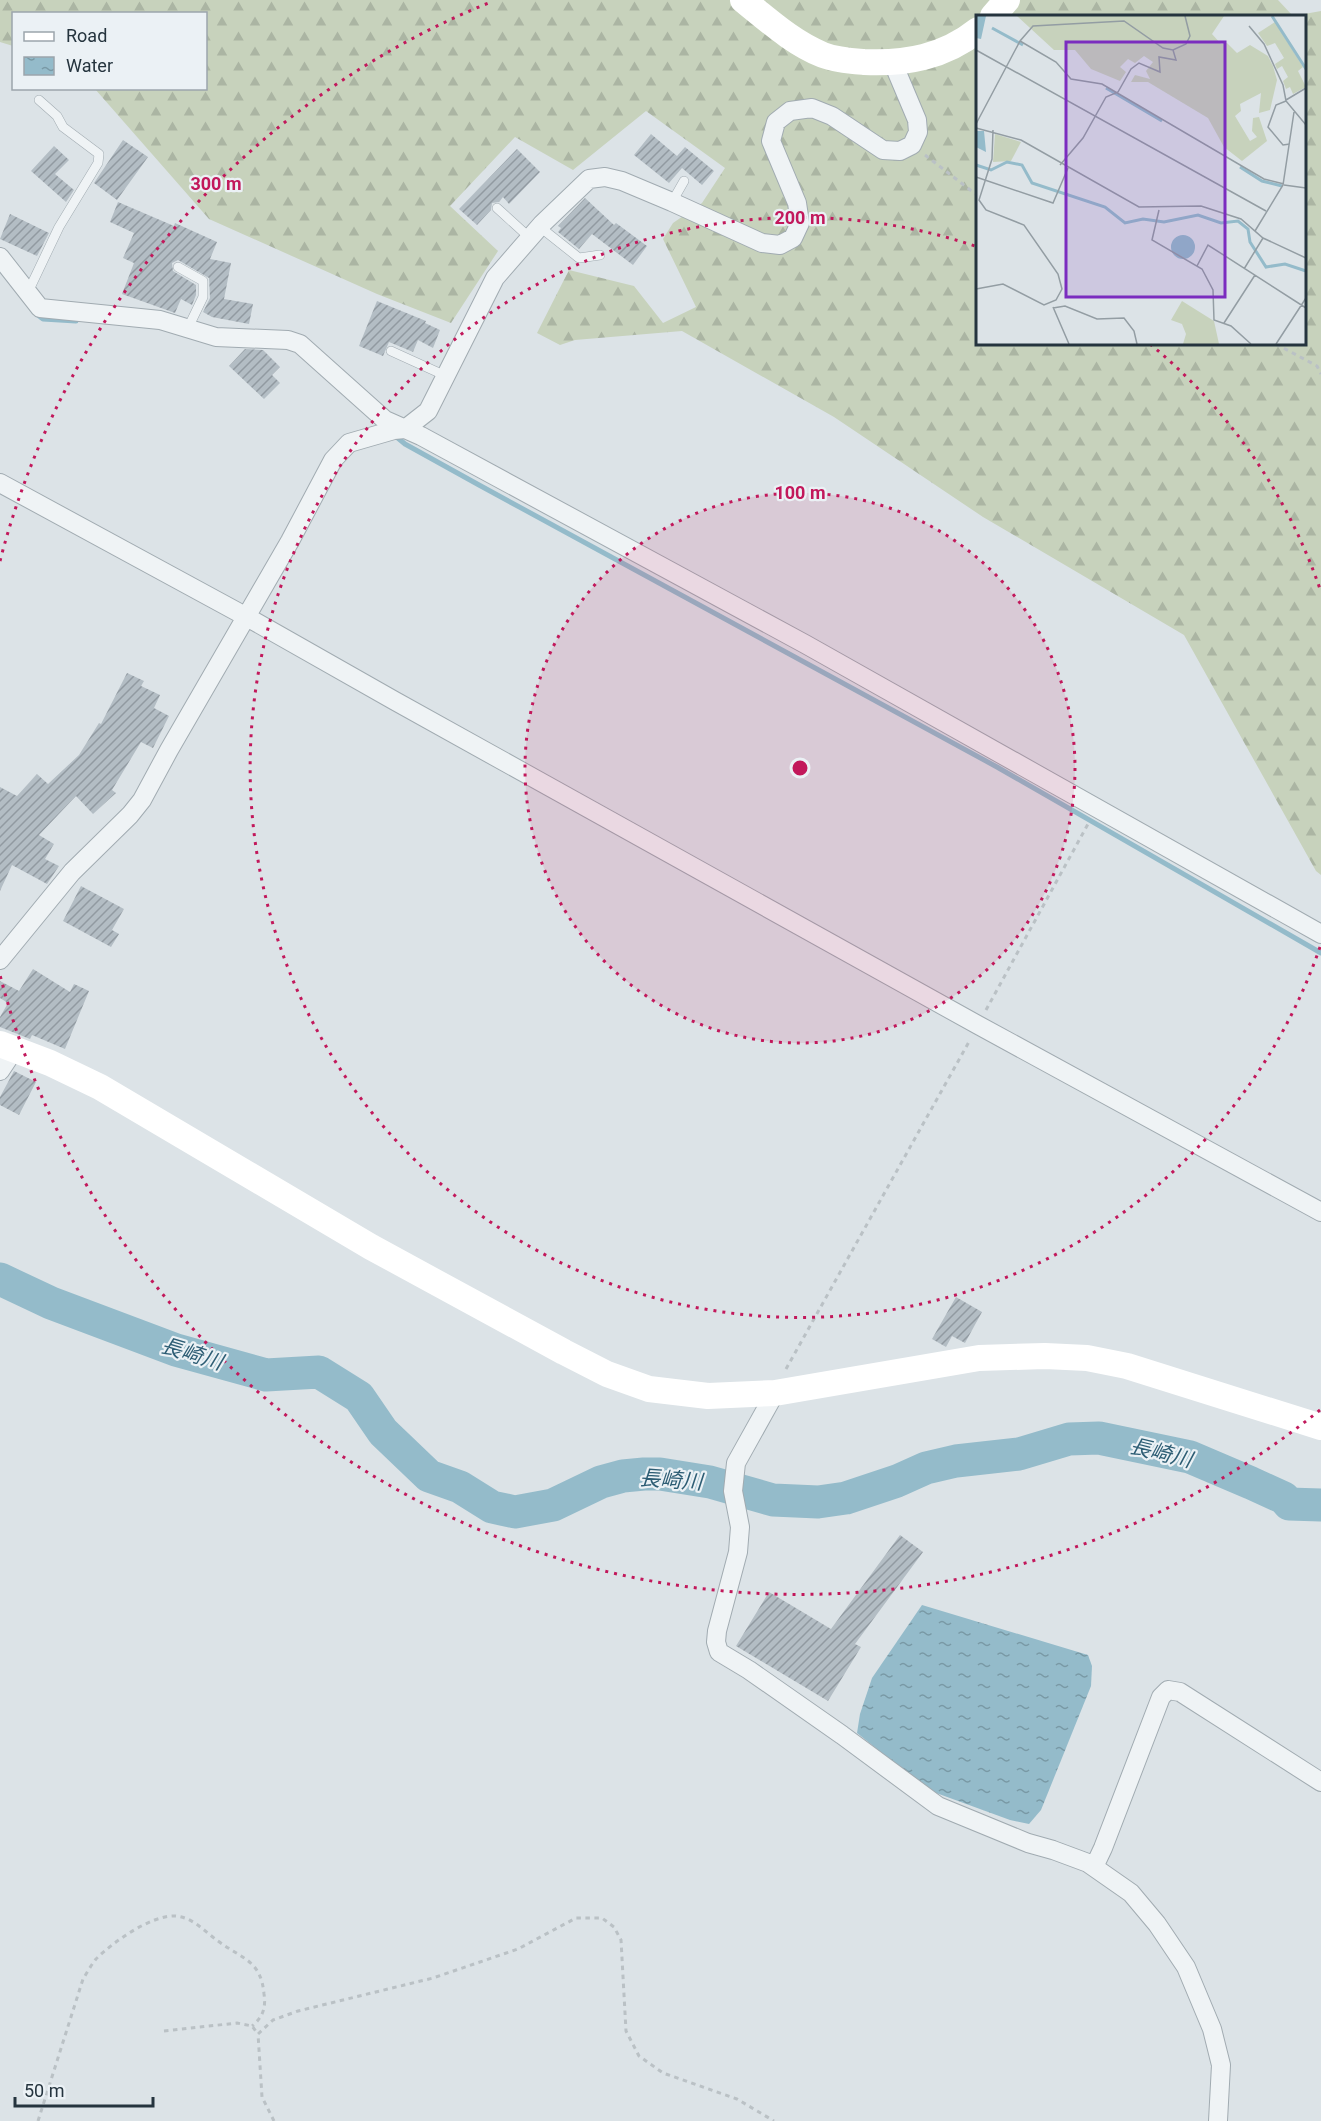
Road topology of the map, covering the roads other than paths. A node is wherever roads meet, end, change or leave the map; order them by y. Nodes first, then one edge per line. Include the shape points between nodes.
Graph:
1 (743, 0) edge
2 (1007, 0) edge
3 (994, 15) edge
4 (976, 32) edge
5 (893, 63) junction
6 (39, 100) dead end
7 (684, 181) dead end
8 (672, 202) junction
9 (497, 208) dead end
10 (535, 232) junction
11 (600, 255) dead end
12 (0, 257) edge
13 (178, 267) dead end
14 (28, 292) junction
15 (188, 328) junction
16 (391, 351) dead end
17 (446, 376) junction
18 (394, 431) junction
19 (0, 483) edge
20 (245, 616) junction
21 (1321, 934) edge
22 (0, 960) edge
23 (5, 1055) edge
24 (1321, 1212) edge
25 (775, 1393) junction
26 (1321, 1427) edge
27 (1321, 1782) edge
28 (1094, 1867) junction
29 (1218, 2121) edge

1 - 5 street via 773,25 825,56
2 - 3 street
4 - 5 street via 963,42 931,55
5 - 8 street via 917,120 918,132 912,145 900,151 883,150 832,116 812,108 790,111 776,122 771,141 797,203 800,223 793,238 780,245 762,243
6 - 14 lane via 63,127 99,154 98,163 59,227
7 - 8 lane
8 - 10 street via 622,181 589,179
9 - 10 lane
10 - 11 lane via 579,258
10 - 17 street via 495,278
12 - 14 street
13 - 15 lane via 203,281 203,297
14 - 15 street via 40,308 160,320
15 - 18 street via 216,337 300,344
16 - 17 lane
17 - 18 street via 428,411
18 - 20 street via 349,443 333,460
18 - 21 street via 826,656
19 - 20 street
20 - 22 street via 142,800 72,872
20 - 24 street
23 - 25 street via 50,1063 100,1087 371,1247 607,1374 649,1389 708,1396
25 - 26 street via 979,1358 1087,1358 1127,1366
25 - 28 street via 736,1463 733,1491 738,1544 717,1631 719,1652 938,1806
27 - 28 street via 1180,1692 1168,1690 1161,1697
28 - 29 street via 1131,1893 1186,1967 1212,2029 1221,2065

